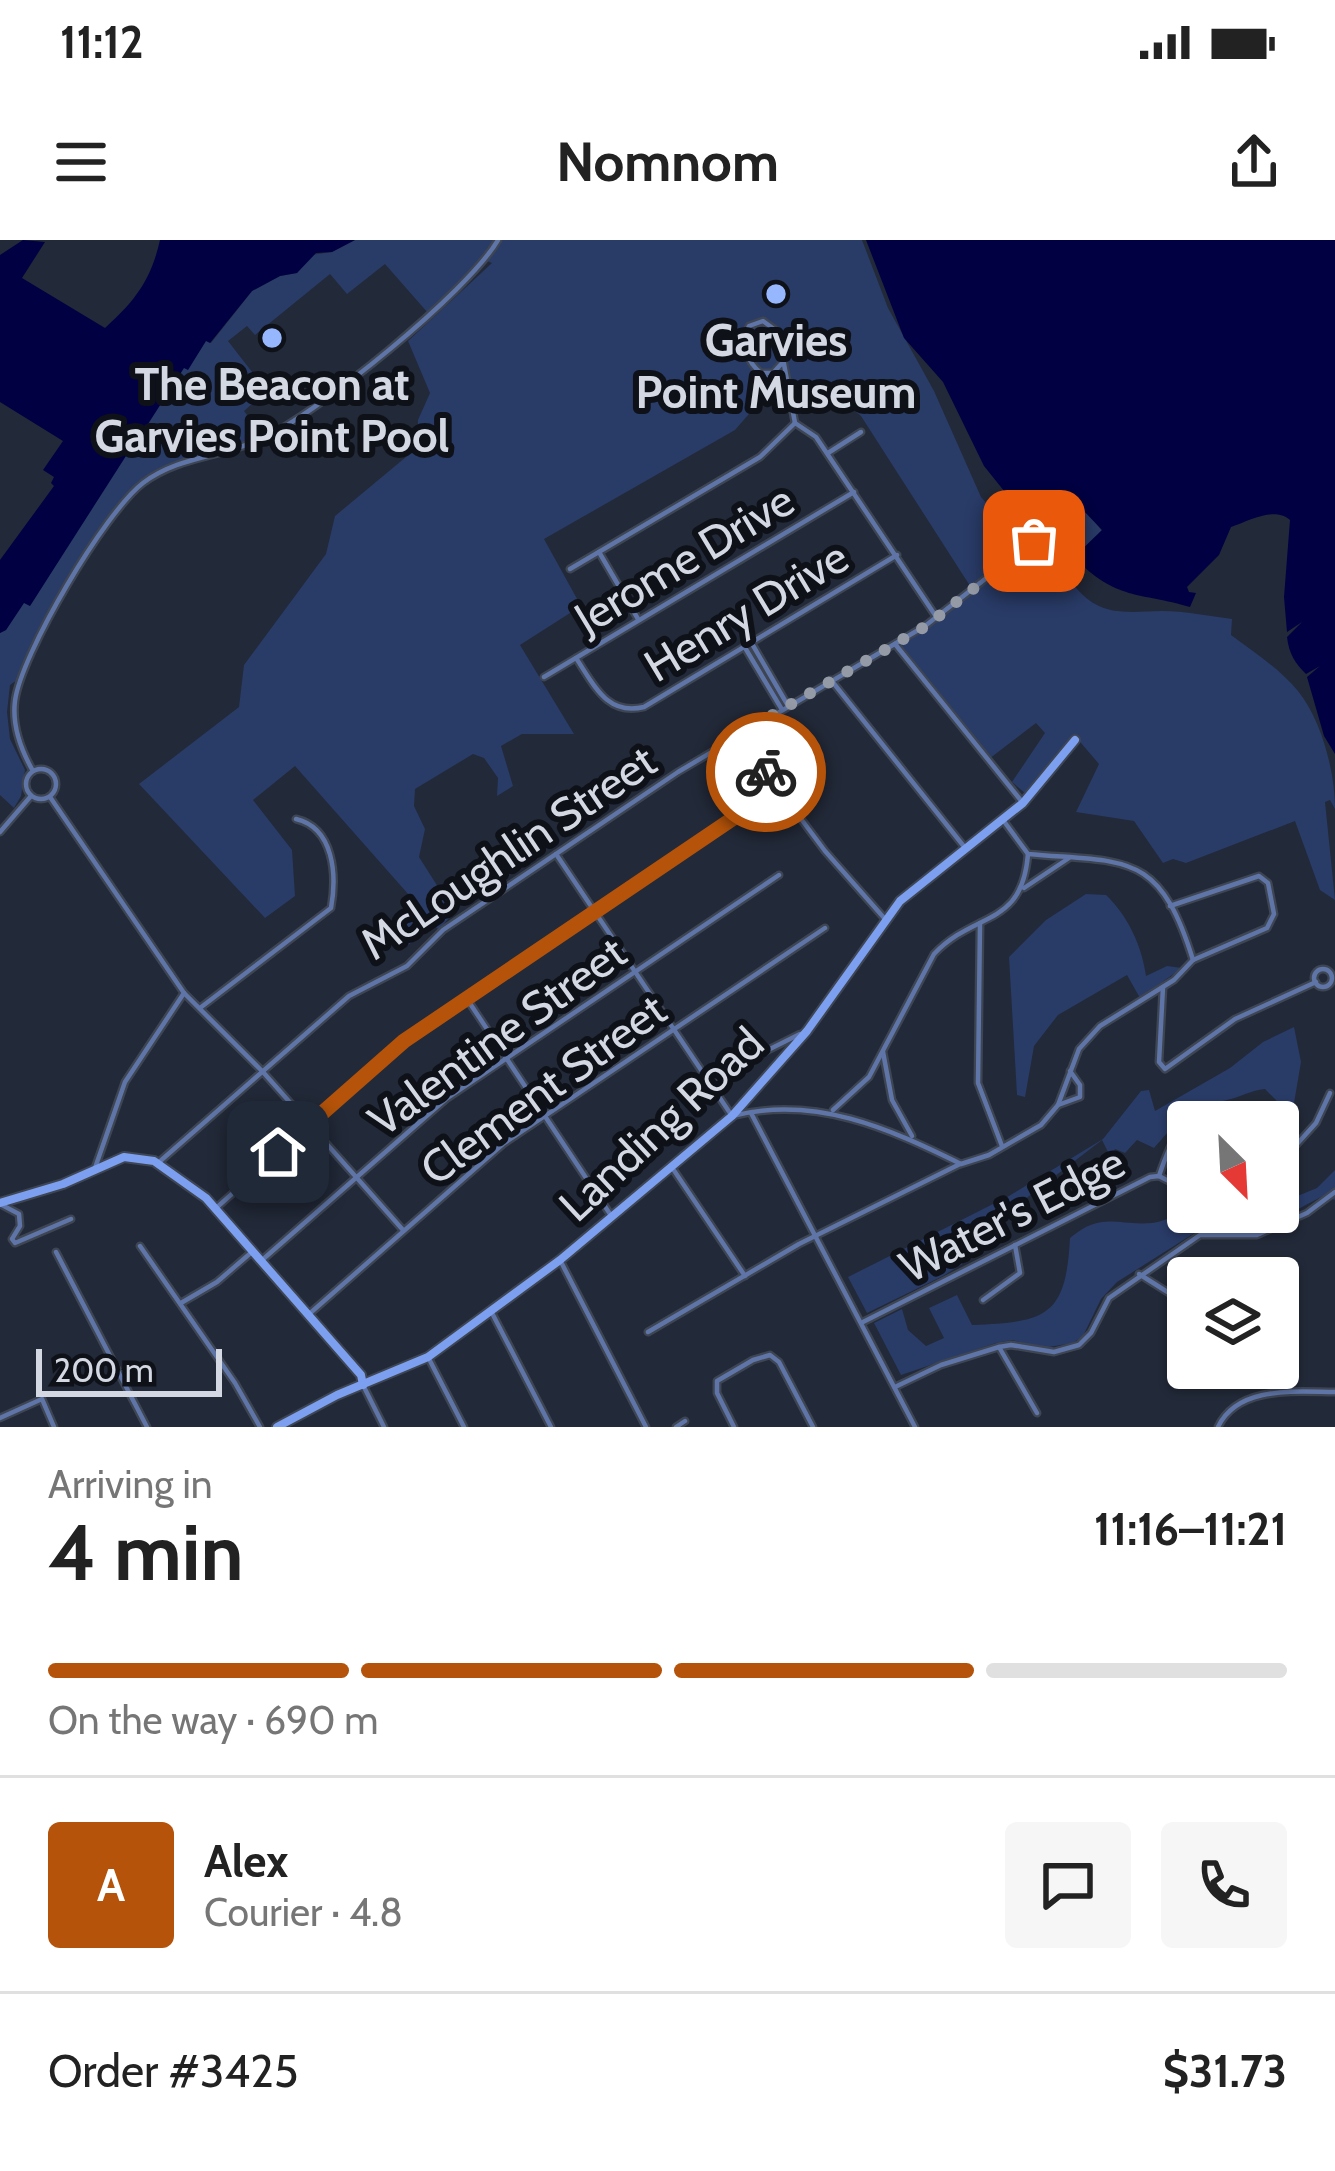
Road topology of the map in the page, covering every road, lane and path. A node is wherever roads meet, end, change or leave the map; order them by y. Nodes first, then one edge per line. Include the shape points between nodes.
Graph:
1 (497, 240) edge
2 (783, 362) junction
3 (761, 373) junction
4 (789, 401) junction
5 (794, 423) junction
6 (861, 432) dead end
7 (828, 453) junction
8 (854, 492) junction
9 (1034, 541) dead end
10 (598, 552) junction
11 (897, 555) junction
12 (570, 569) dead end
13 (937, 618) junction
14 (638, 619) junction
15 (895, 643) junction
16 (748, 644) junction
17 (576, 658) junction
18 (544, 677) dead end
19 (830, 680) junction
20 (784, 706) junction
21 (738, 735) junction
22 (1075, 740) dead end
23 (33, 771) junction
24 (778, 788) junction
25 (31, 796) junction
26 (50, 796) junction
27 (1023, 803) junction
28 (296, 818) dead end
29 (1003, 820) junction
30 (0, 832) edge
31 (965, 849) junction
32 (556, 854) junction
33 (1028, 854) junction
34 (1069, 858) junction
35 (779, 875) dead end
36 (1024, 888) junction
37 (1170, 906) junction
38 (595, 913) junction
39 (884, 919) junction
40 (980, 923) junction
41 (825, 928) dead end
42 (1192, 960) junction
43 (635, 971) junction
44 (1316, 982) dead end
45 (1163, 987) junction
46 (184, 993) junction
47 (467, 999) junction
48 (200, 1008) junction
49 (674, 1030) junction
50 (807, 1031) junction
51 (883, 1052) junction
52 (506, 1058) junction
53 (1070, 1071) junction
54 (263, 1072) junction
55 (713, 1087) junction
56 (1330, 1093) dead end
57 (1058, 1105) junction
58 (831, 1111) junction
59 (750, 1112) junction
60 (545, 1116) junction
61 (732, 1116) junction
62 (310, 1124) junction
63 (914, 1140) junction
64 (1299, 1142) edge
65 (1002, 1148) junction
66 (1167, 1154) edge
67 (158, 1163) junction
68 (961, 1164) junction
69 (671, 1166) junction
70 (95, 1168) junction
71 (1159, 1176) junction
72 (357, 1177) junction
73 (1167, 1180) edge
74 (1335, 1192) edge
75 (0, 1203) edge
76 (215, 1209) junction
77 (612, 1216) junction
78 (71, 1220) dead end
79 (404, 1230) junction
80 (815, 1235) junction
81 (1015, 1245) junction
82 (140, 1246) dead end
83 (253, 1251) junction
84 (56, 1252) dead end
85 (560, 1260) junction
86 (262, 1261) junction
87 (1139, 1274) junction
88 (745, 1276) junction
89 (1167, 1292) edge
90 (983, 1300) dead end
91 (182, 1303) junction
92 (492, 1313) junction
93 (308, 1315) junction
94 (863, 1322) junction
95 (648, 1332) dead end
96 (999, 1347) junction
97 (428, 1357) junction
98 (364, 1385) junction
99 (895, 1387) junction
100 (1335, 1392) edge
101 (1037, 1413) dead end
102 (0, 1418) edge
103 (685, 1421) dead end
104 (282, 1426) edge
105 (54, 1427) edge
106 (147, 1427) edge
107 (260, 1427) edge
108 (384, 1427) edge
109 (464, 1427) edge
110 (551, 1427) edge
111 (646, 1427) edge
112 (676, 1427) edge
113 (734, 1427) edge
114 (813, 1427) edge
115 (915, 1427) edge
116 (1217, 1427) edge

1 - 23 street via 447,297 291,425 167,467 122,502 22,675 15,724
2 - 3 street
2 - 3 street via 774,326 753,323 745,346
2 - 4 street
3 - 4 street
4 - 5 street
5 - 7 street
5 - 10 street via 760,457
6 - 7 street
7 - 8 street
8 - 11 street
8 - 14 street, Jerome Drive
9 - 13 street, McLoughlin Street
10 - 12 street
10 - 14 street
11 - 13 street
11 - 16 street, Henry Drive
13 - 15 street, McLoughlin Street
14 - 17 street, Jerome Drive
15 - 19 street, McLoughlin Street
15 - 27 street
16 - 17 street, Henry Drive via 637,709 603,699
16 - 20 street
17 - 18 street, Jerome Drive
19 - 20 street, McLoughlin Street
19 - 31 street
20 - 21 street, McLoughlin Street
21 - 24 street
21 - 32 street, McLoughlin Street
22 - 27 street, Landing Road
23 - 25 street via 26,782
23 - 26 street via 55,778
24 - 38 street
24 - 39 street
25 - 26 street
25 - 30 street
26 - 46 street
27 - 29 street, Landing Road
28 - 48 street via 327,842 331,908
29 - 31 street, Landing Road
29 - 33 street
31 - 39 street, Landing Road
32 - 38 street
32 - 54 street, McLoughlin Street via 443,930 406,966 349,996
33 - 34 street
33 - 36 street
34 - 36 street
34 - 37 street via 1132,866
35 - 43 street, Valentine Street
36 - 40 street
37 - 42 street
37 - 42 street via 1253,877 1268,883 1269,926
38 - 43 street
38 - 47 street
39 - 50 street, Landing Road
40 - 51 street via 934,954
40 - 65 street via 978,1083
41 - 49 street, Clement Street
42 - 45 street
43 - 49 street
43 - 52 street, Valentine Street
44 - 45 street via 1235,1019 1167,1069 1159,1062
45 - 53 street via 1100,1026
46 - 48 street
46 - 70 street via 125,1082
47 - 52 street
47 - 62 street via 404,1041
48 - 54 street
49 - 55 street
49 - 60 street, Clement Street
50 - 55 street
50 - 61 street, Landing Road
51 - 58 street via 859,1090
51 - 63 street via 892,1100
52 - 60 street
52 - 72 street, Valentine Street
53 - 57 street
53 - 57 street via 1080,1097
54 - 62 street
54 - 67 street, McLoughlin Street
55 - 61 street
56 - 64 street
57 - 65 street via 1033,1132
58 - 59 street
58 - 63 street
59 - 61 street
59 - 80 street
60 - 77 street
60 - 79 street, Clement Street
61 - 69 street, Landing Road
62 - 72 street
62 - 76 street
63 - 68 street
65 - 68 street
66 - 71 street
67 - 70 street via 124,1156
67 - 76 street
68 - 80 street
69 - 77 street, Landing Road
69 - 88 street
70 - 75 street
71 - 73 street, Water's Edge
71 - 81 street, Water's Edge
72 - 79 street
72 - 86 street, Valentine Street
74 - 87 street via 1257,1235 1205,1233
75 - 78 street via 19,1214 15,1243
76 - 83 street
77 - 85 street, Landing Road
79 - 93 street, Clement Street
80 - 88 street
80 - 94 street
81 - 90 street via 1020,1273
81 - 94 street, Water's Edge
82 - 91 street
83 - 86 street
83 - 91 street
84 - 106 street
85 - 92 street, Landing Road
85 - 111 street
86 - 93 street
87 - 89 street
87 - 96 street via 1109,1298 1079,1345 1054,1352
88 - 95 street
91 - 107 street
92 - 97 street, Landing Road
92 - 110 street
93 - 98 street
94 - 99 street
96 - 99 street
96 - 101 street
97 - 98 street, Landing Road
97 - 109 street
98 - 104 street, Landing Road
98 - 108 street
99 - 115 street
100 - 116 street via 1265,1394 1229,1409
102 - 105 street via 39,1399
103 - 112 street
113 - 114 street via 716,1387 723,1376 774,1356

